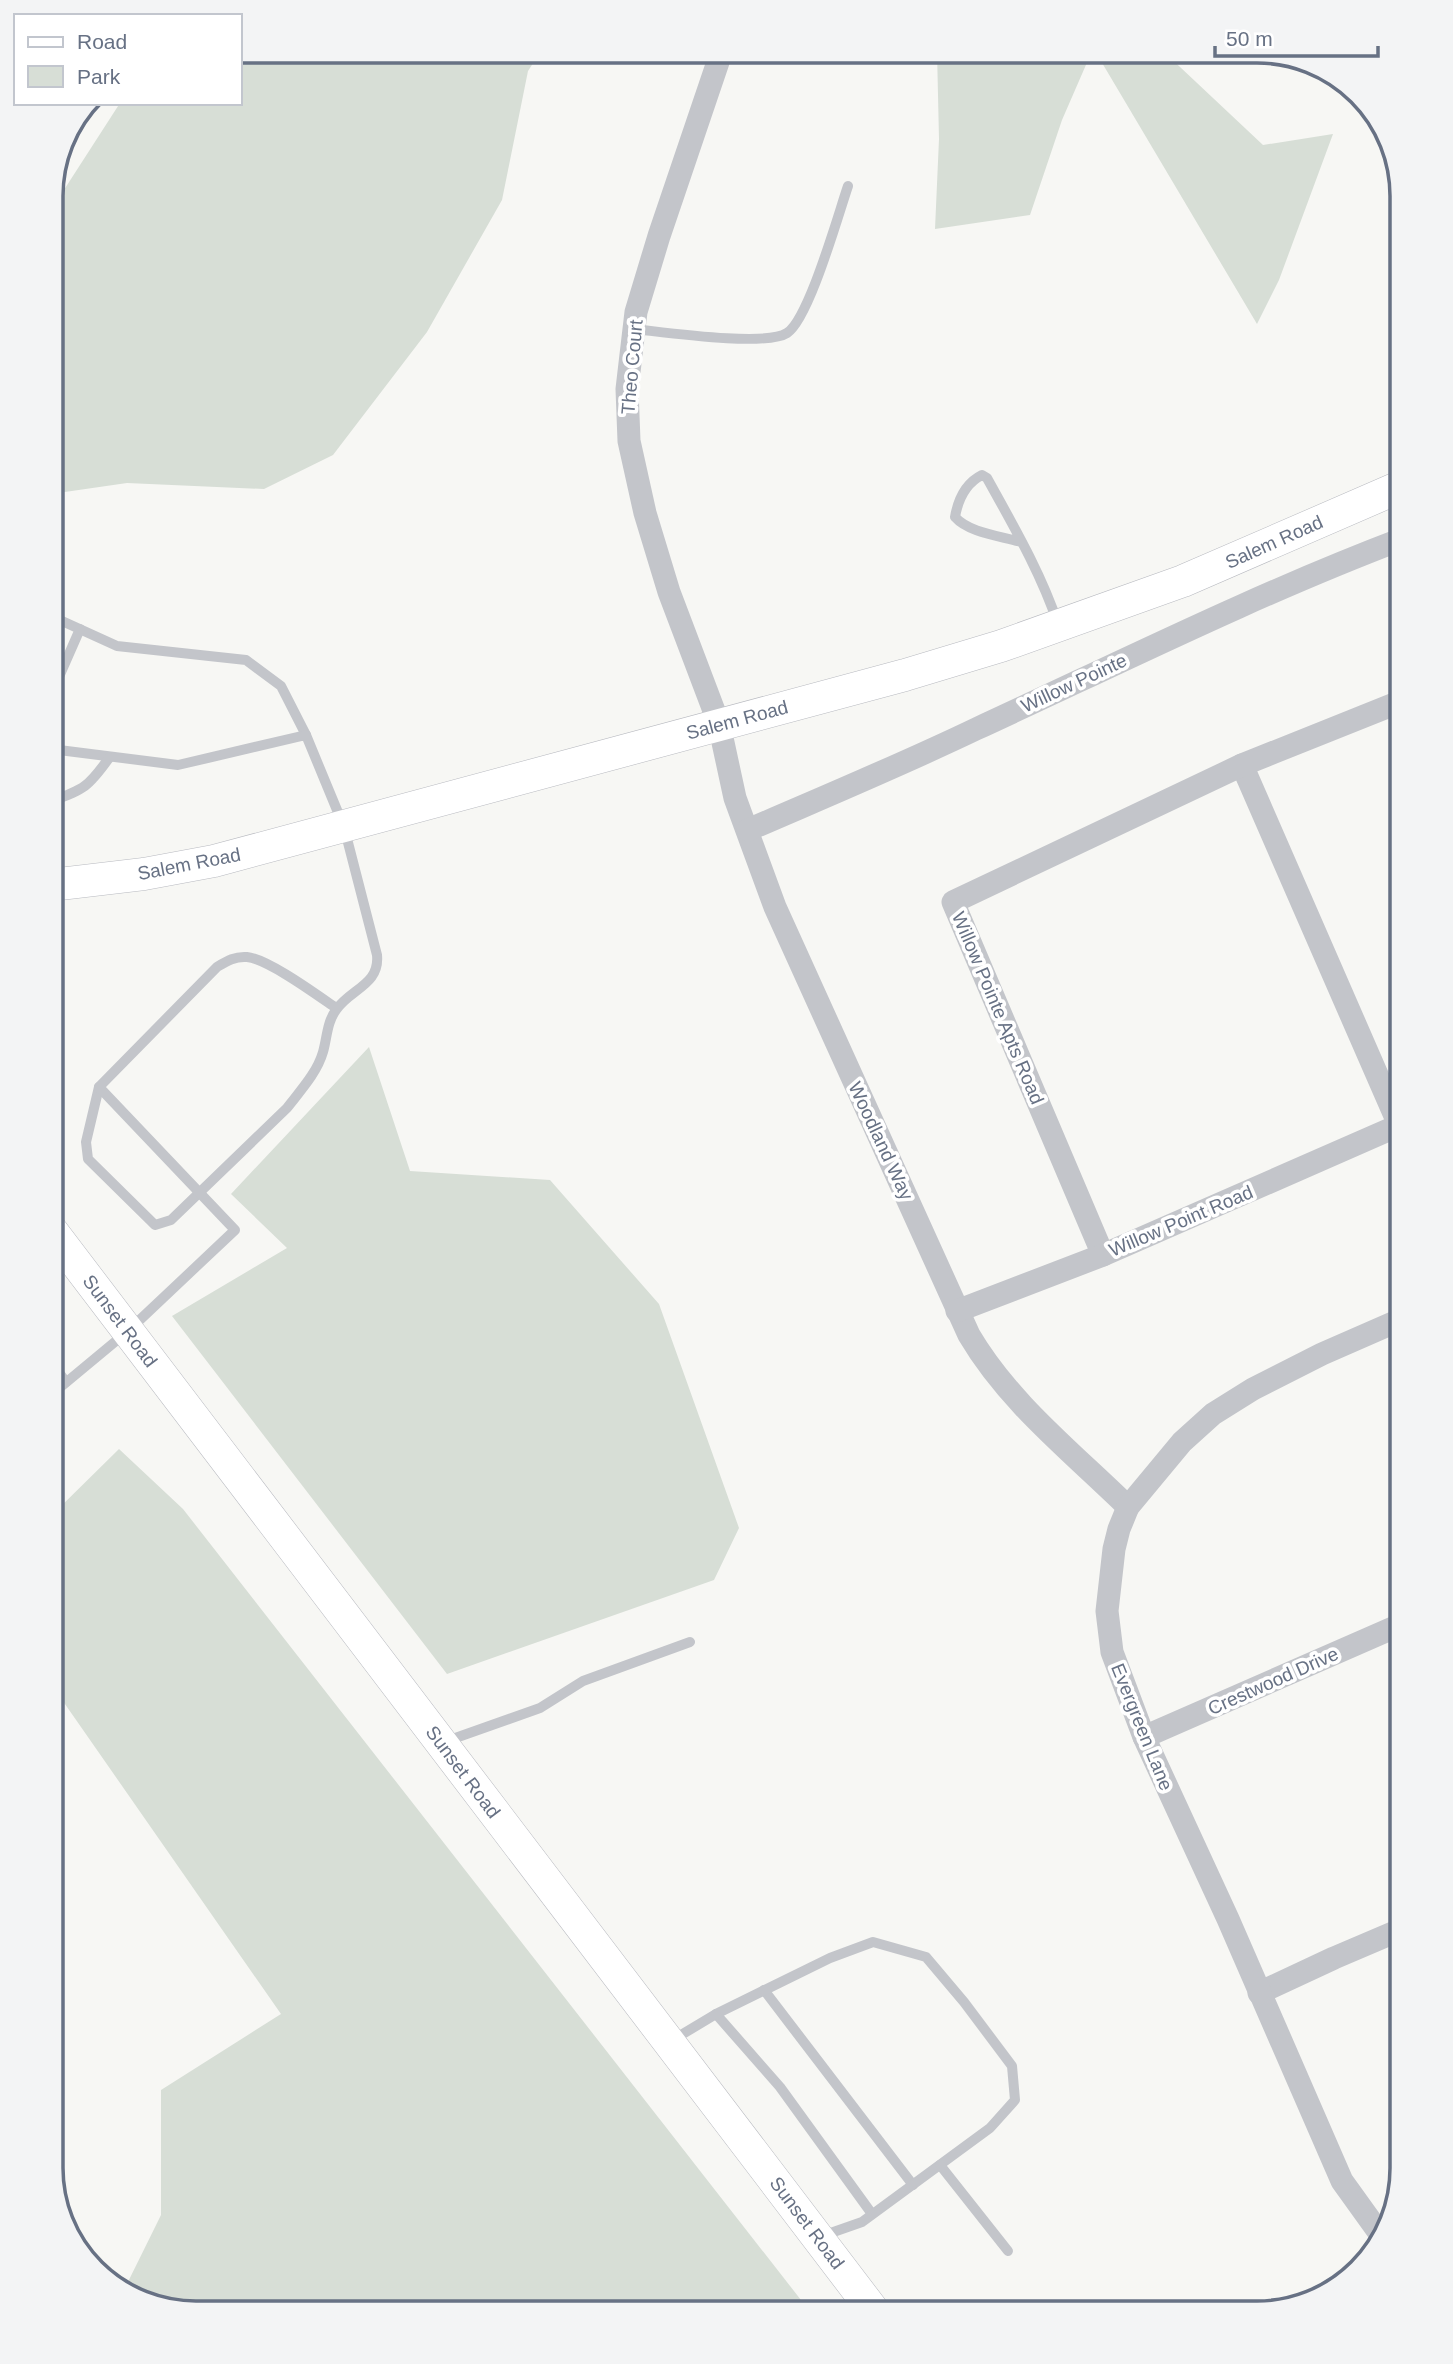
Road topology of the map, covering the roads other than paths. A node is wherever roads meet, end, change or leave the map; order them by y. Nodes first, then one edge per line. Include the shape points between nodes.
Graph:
1 (718, 63) edge
2 (848, 186) dead end
3 (634, 328) junction
4 (1390, 491) edge
5 (1021, 542) junction
6 (1390, 544) edge
7 (63, 621) edge
8 (1059, 626) junction
9 (80, 629) junction
10 (63, 668) edge
11 (1390, 706) edge
12 (719, 724) junction
13 (306, 735) junction
14 (63, 751) edge
15 (109, 758) junction
16 (1242, 765) junction
17 (63, 797) edge
18 (344, 827) junction
19 (748, 830) junction
20 (63, 883) edge
21 (336, 1008) junction
22 (99, 1087) junction
23 (1390, 1100) edge
24 (1390, 1130) edge
25 (201, 1194) junction
26 (63, 1246) edge
27 (1103, 1255) junction
28 (957, 1311) junction
29 (1390, 1324) edge
30 (128, 1331) junction
31 (63, 1378) edge
32 (66, 1382) junction
33 (63, 1385) edge
34 (1128, 1507) junction
35 (1390, 1629) edge
36 (690, 1642) dead end
37 (1144, 1737) junction
38 (442, 1743) junction
39 (1390, 1934) edge
40 (764, 1990) junction
41 (1259, 1993) junction
42 (716, 2014) junction
43 (669, 2042) junction
44 (940, 2165) junction
45 (913, 2185) junction
46 (872, 2214) junction
47 (1376, 2228) edge
48 (818, 2237) junction
49 (1008, 2251) dead end
50 (866, 2301) edge

1 - 3 street, Theo Court via 651,261
2 - 3 lane via 804,311 790,332 776,338 730,339
3 - 12 street, Theo Court via 627,415 639,490 669,592
4 - 8 street, Salem Road via 1227,563
5 - 5 lane via 987,478 976,478 967,486 955,517 975,529
5 - 8 lane
6 - 19 street, Willow Pointe
7 - 9 lane
8 - 12 street, Salem Road via 905,675
9 - 10 lane
9 - 13 lane via 117,646 246,660 281,686
11 - 16 street
12 - 18 street, Salem Road
12 - 19 street, Woodland Way via 735,798
13 - 15 lane via 178,765
13 - 18 lane
14 - 15 lane
15 - 17 lane via 91,783
16 - 23 street
16 - 27 street, Willow Pointe Apts Road via 953,902
18 - 20 street, Salem Road via 178,869
18 - 21 lane via 378,966
19 - 28 street, Woodland Way via 775,907
21 - 22 lane via 270,965 233,957 217,967
21 - 25 lane via 323,1054 303,1088
22 - 25 lane
22 - 25 lane via 86,1142 88,1159 155,1225 171,1220
24 - 27 street, Willow Point Road
25 - 30 lane via 235,1230
26 - 30 street, Sunset Road
27 - 28 street, Willow Point Road
28 - 34 street, Woodland Way via 1009,1393
29 - 34 street, Evergreen Lane via 1276,1376 1213,1414 1182,1441
30 - 32 lane
30 - 38 street, Sunset Road
31 - 32 lane
32 - 33 lane
34 - 37 street, Evergreen Lane via 1114,1549 1107,1611 1112,1652
35 - 37 street, Crestwood Drive
36 - 38 lane via 583,1681 540,1708
37 - 41 street, Evergreen Lane
38 - 43 street, Sunset Road
39 - 41 street
40 - 42 lane
40 - 44 lane via 873,1942 926,1957 1012,2066 1014,2100 990,2128
40 - 45 lane
41 - 47 street, Evergreen Lane via 1342,2181
42 - 43 lane
42 - 46 lane via 780,2087
43 - 48 street, Sunset Road
44 - 45 lane
44 - 49 lane
45 - 46 lane
46 - 48 lane
48 - 50 street, Sunset Road

